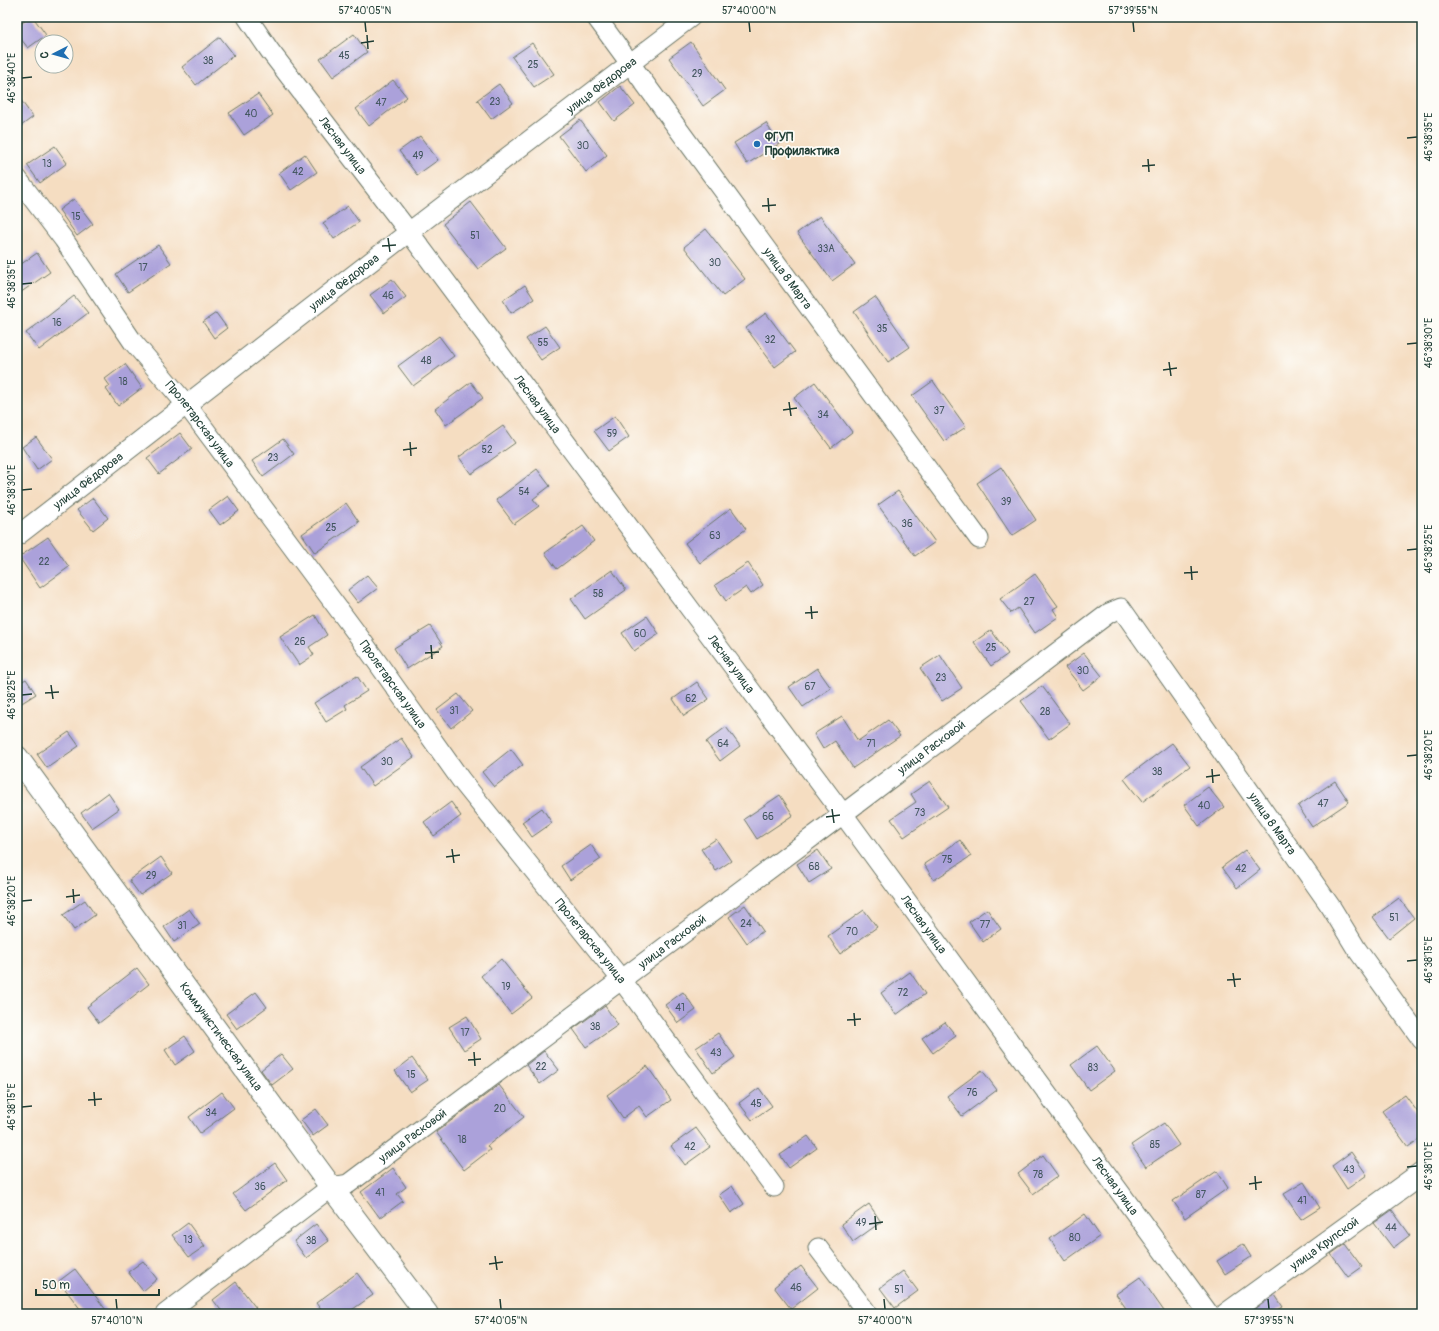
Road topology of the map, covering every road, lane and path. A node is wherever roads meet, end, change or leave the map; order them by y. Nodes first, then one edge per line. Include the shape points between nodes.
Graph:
1 (247, 17) edge
2 (596, 17) edge
3 (692, 17) edge
4 (630, 63) junction
5 (17, 178) edge
6 (409, 232) junction
7 (186, 404) junction
8 (17, 536) edge
9 (979, 538) dead end
10 (1121, 608) joint
11 (17, 757) edge
12 (843, 814) junction
13 (621, 979) junction
14 (1422, 1040) edge
15 (1422, 1173) edge
16 (331, 1187) junction
17 (774, 1187) dead end
18 (818, 1248) dead end
19 (165, 1314) edge
20 (427, 1314) edge
21 (868, 1314) edge
22 (1210, 1314) edge
23 (1227, 1314) edge

1 - 6 street, Лесная улица via 270,51
2 - 4 street, улица 8 Марта
3 - 4 street, улица Фёдорова
4 - 6 street, улица Фёдорова
4 - 9 street, улица 8 Марта
5 - 7 street, Пролетарская улица via 64,240 133,342
6 - 7 street, улица Фёдорова
6 - 12 street, Лесная улица
7 - 8 street, улица Фёдорова
7 - 13 street, Пролетарская улица via 360,638 461,780
10 - 12 street, улица Расковой via 1109,613
10 - 14 street, улица 8 Марта
11 - 16 street, Коммунистическая улица
12 - 13 street, улица Расковой
12 - 22 street, Лесная улица
13 - 16 street, улица Расковой via 348,1184
13 - 17 street, Пролетарская улица
15 - 23 street, улица Крупской
16 - 19 street, улица Расковой
16 - 20 street, Коммунистическая улица
18 - 21 street

